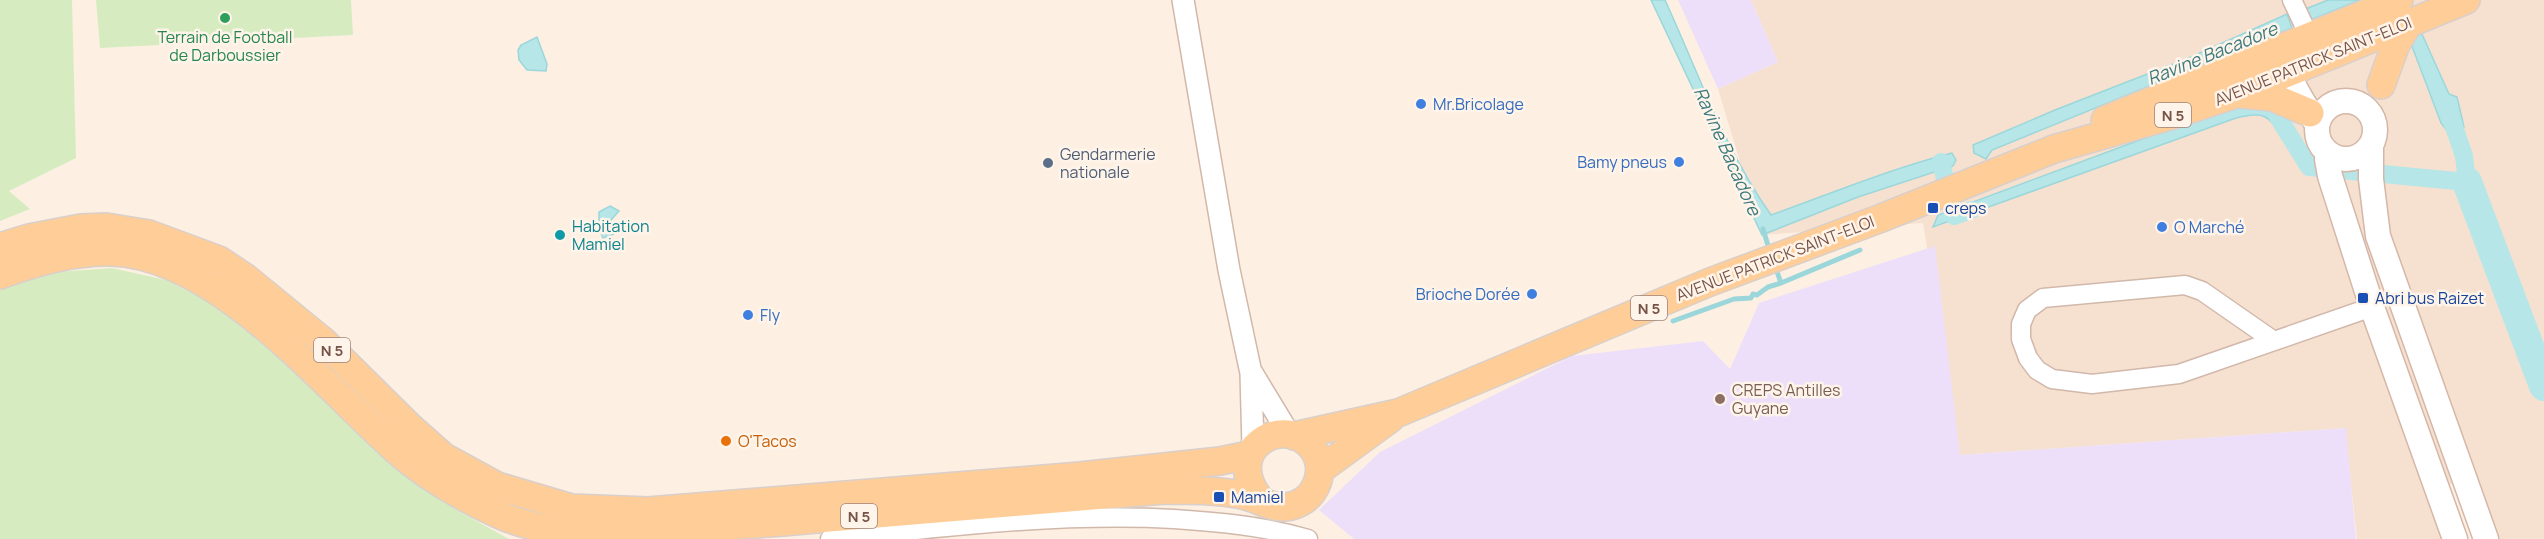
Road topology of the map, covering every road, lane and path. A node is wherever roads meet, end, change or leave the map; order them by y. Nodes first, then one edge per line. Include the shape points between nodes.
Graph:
1 (1183, 0) edge
2 (2466, 0) edge
3 (2293, 2) edge
4 (2404, 11) edge
5 (2369, 12) junction
6 (2305, 35) junction
7 (2377, 38) junction
8 (2288, 74) junction
9 (2381, 85) junction
10 (2236, 94) junction
11 (2314, 120) junction
12 (2054, 149) junction
13 (2372, 151) junction
14 (2329, 163) junction
15 (0, 247) edge
16 (0, 275) edge
17 (2372, 307) junction
18 (2274, 341) junction
19 (1251, 373) junction
20 (1398, 412) junction
21 (1292, 435) junction
22 (1251, 452) junction
23 (1320, 470) junction
24 (1258, 498) junction
25 (830, 539) edge
26 (1308, 539) edge
27 (2455, 539) edge
28 (2486, 539) edge

1 - 19 street via 1227,260
2 - 4 main road, AVENUE PATRICK SAINT-ELOI / N 5
3 - 6 street
4 - 5 main road, AVENUE PATRICK SAINT-ELOI / N 5
4 - 7 main road, AVENUE PATRICK SAINT-ELOI / N 5
4 - 9 main road
5 - 6 main road, AVENUE PATRICK SAINT-ELOI / N 5
5 - 7 main road
6 - 8 main road via 2286,62
6 - 12 main road, AVENUE PATRICK SAINT-ELOI / N 5 via 2101,122
7 - 8 main road, AVENUE PATRICK SAINT-ELOI / N 5
7 - 9 main road
8 - 10 main road, AVENUE PATRICK SAINT-ELOI / N 5
8 - 11 main road
9 - 13 main road
10 - 11 main road via 2272,97
10 - 12 main road, AVENUE PATRICK SAINT-ELOI / N 5
11 - 13 main road via 2329,106 2344,101 2366,109
11 - 14 main road
12 - 20 main road, AVENUE PATRICK SAINT-ELOI / N 5 via 1710,282
13 - 14 main road
13 - 28 main road via 2378,236
14 - 17 main road
15 - 22 main road, N 5 via 81,228 106,227 149,234 219,260 323,341 444,457 497,486 571,508 648,511 1080,476 1220,461
16 - 24 main road, N 5 via 83,253 114,252 171,267 210,286 263,324 398,452 430,477 483,507 536,528 623,532 763,524 1164,490
17 - 18 street
17 - 27 main road
18 - 18 street via 2179,374 2092,384 2052,379 2037,370 2021,339 2021,324 2026,310 2043,298 2185,285 2202,291
19 - 21 street
19 - 22 street
20 - 21 main road, AVENUE PATRICK SAINT-ELOI / N 5
20 - 23 main road, AVENUE PATRICK SAINT-ELOI / N 5
21 - 22 main road via 1266,438
21 - 23 main road via 1310,445
22 - 24 main road via 1247,479
23 - 24 main road via 1311,495 1297,505 1279,507
25 - 26 street via 1044,518 1124,516 1219,522

